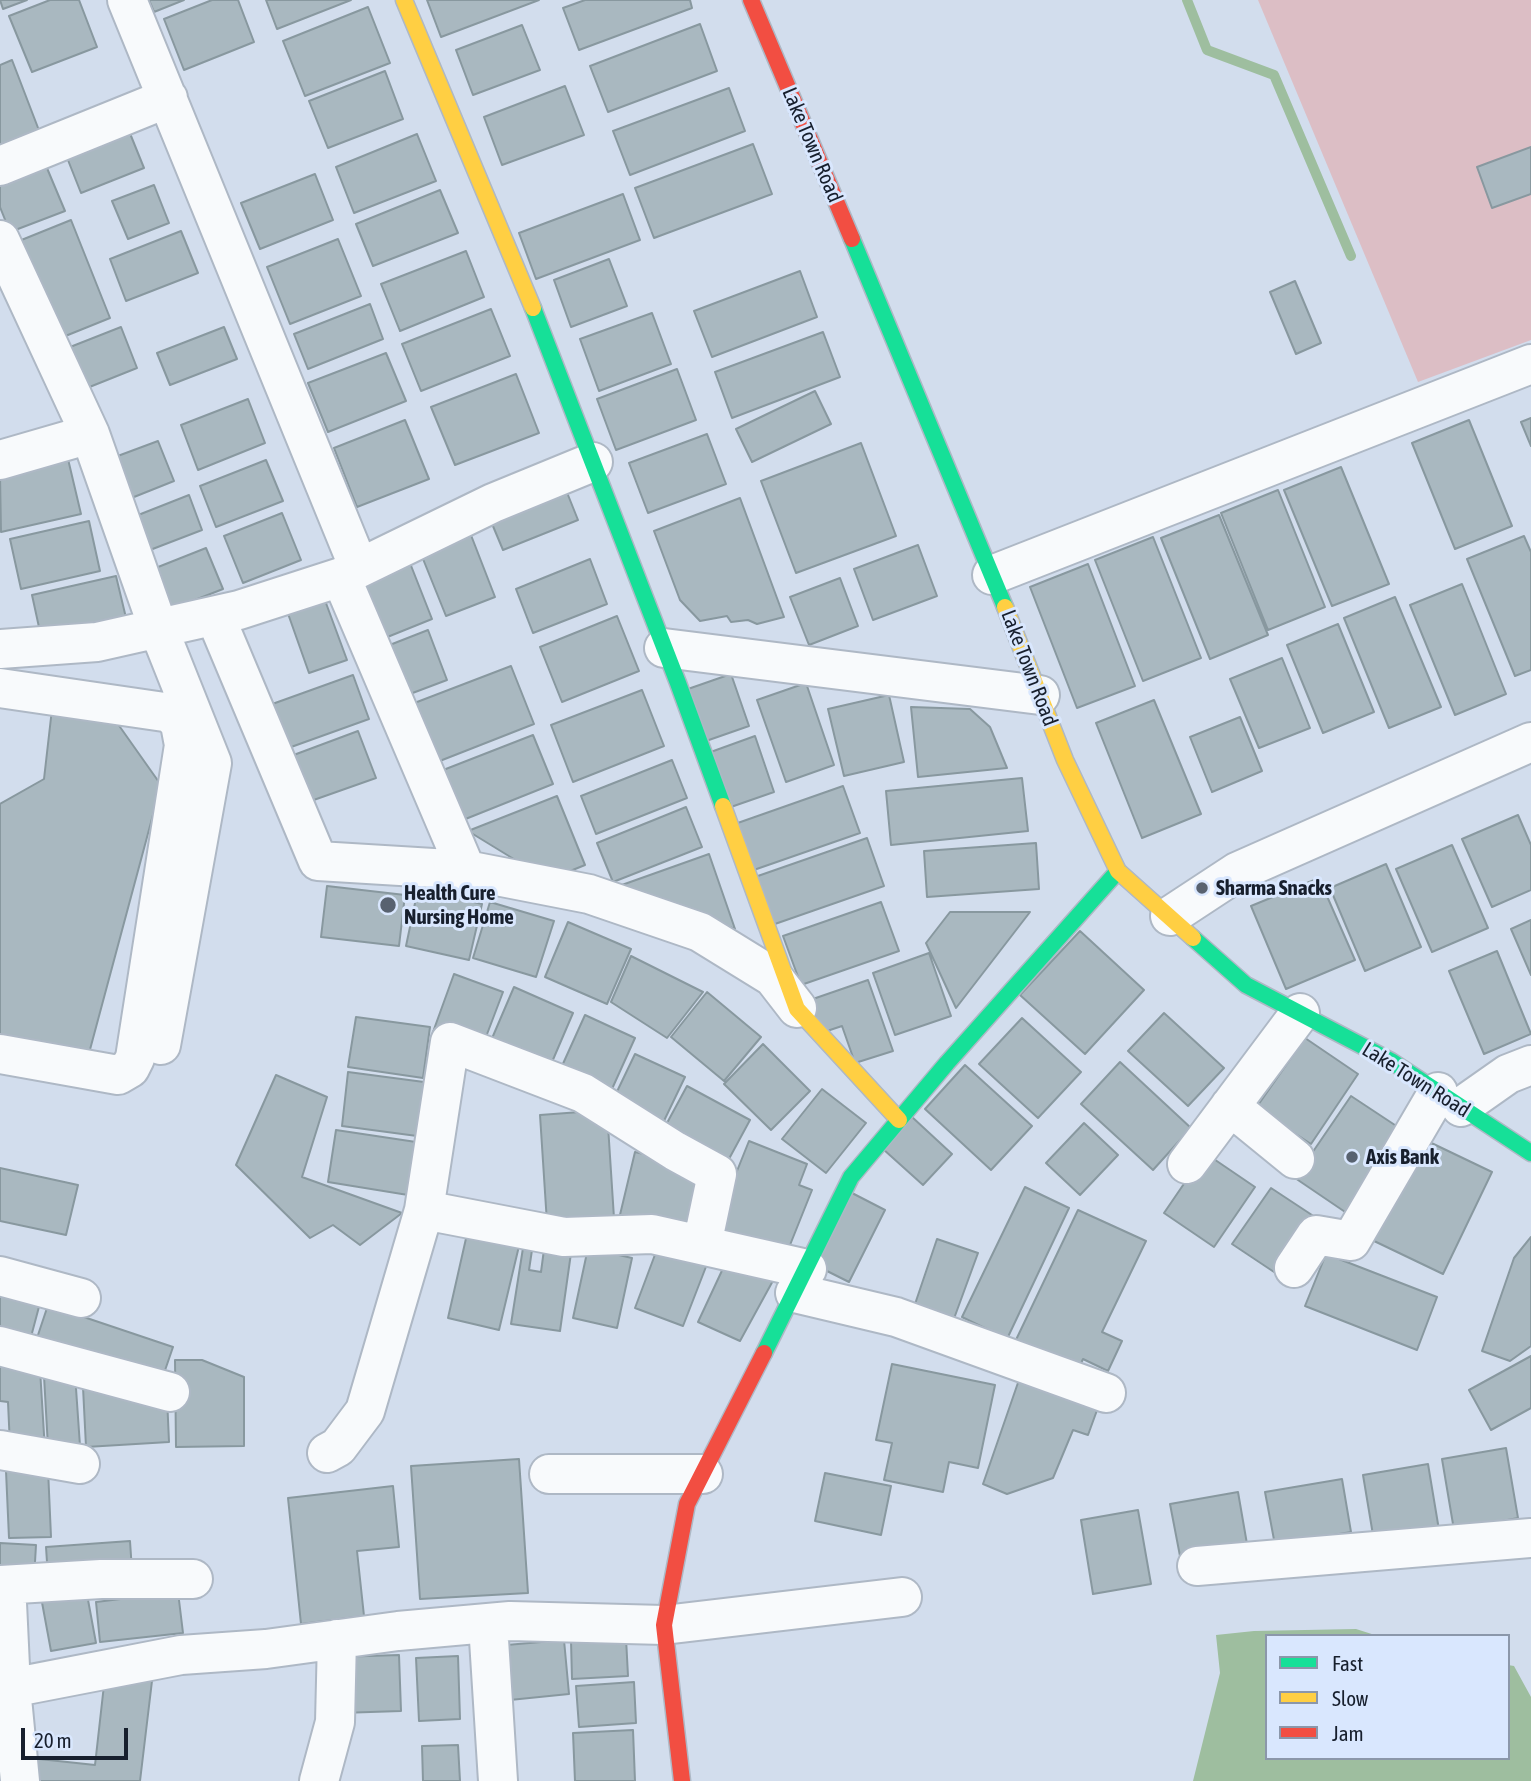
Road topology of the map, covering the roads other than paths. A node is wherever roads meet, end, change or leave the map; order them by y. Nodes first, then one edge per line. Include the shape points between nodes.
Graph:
1 (127, 0) edge
2 (404, 0) edge
3 (751, 0) edge
4 (168, 98) junction
5 (0, 166) edge
6 (0, 240) edge
7 (1531, 364) edge
8 (90, 434) junction
9 (0, 460) edge
10 (593, 462) junction
11 (350, 573) junction
12 (992, 575) junction
13 (215, 616) junction
14 (159, 630) junction
15 (664, 648) junction
16 (0, 649) edge
17 (0, 688) edge
18 (1040, 695) junction
19 (1531, 742) edge
20 (466, 870) junction
21 (1118, 871) junction
22 (1170, 916) junction
23 (797, 1009) junction
24 (1300, 1013) junction
25 (161, 1045) dead end
26 (0, 1054) edge
27 (1531, 1065) edge
28 (1449, 1099) junction
29 (1230, 1106) junction
30 (899, 1120) junction
31 (1531, 1153) edge
32 (1295, 1159) dead end
33 (1187, 1164) dead end
34 (424, 1210) junction
35 (702, 1245) junction
36 (1294, 1268) dead end
37 (0, 1276) edge
38 (801, 1281) junction
39 (81, 1298) dead end
40 (0, 1346) edge
41 (170, 1392) dead end
42 (1106, 1393) dead end
43 (0, 1450) edge
44 (327, 1453) dead end
45 (80, 1464) dead end
46 (549, 1474) dead end
47 (704, 1474) junction
48 (1531, 1538) edge
49 (1197, 1566) dead end
50 (194, 1579) dead end
51 (3, 1594) edge
52 (902, 1597) dead end
53 (488, 1624) junction
54 (664, 1625) junction
55 (337, 1639) junction
56 (6, 1689) edge
57 (20, 1781) edge
58 (319, 1781) edge
59 (498, 1781) edge
60 (682, 1781) edge

1 - 4 street
2 - 10 street
3 - 12 street, Lake Town Road
4 - 5 street
4 - 11 street
6 - 8 street
7 - 12 street
8 - 9 street
8 - 14 street
10 - 11 street via 493,503
10 - 15 street
11 - 13 street
11 - 20 street
12 - 18 street, Lake Town Road
13 - 14 street
13 - 20 street via 318,860
14 - 16 street via 97,642
14 - 25 street via 212,764
15 - 18 street
15 - 23 street
17 - 26 street via 171,713 180,724 184,746 130,1068 118,1074
18 - 21 street, Lake Town Road
19 - 22 street via 1237,872
20 - 23 street via 589,894 700,932 773,977
21 - 22 street, Lake Town Road
21 - 30 street
22 - 24 street, Lake Town Road via 1246,985
23 - 30 street
24 - 28 street, Lake Town Road
24 - 29 street
27 - 28 street
28 - 31 street, Lake Town Road
28 - 36 street via 1352,1241 1317,1236
29 - 32 street
29 - 33 street
30 - 38 street via 851,1177
34 - 35 street via 564,1237 652,1234
34 - 35 street via 450,1042 583,1093 718,1174
34 - 44 street via 365,1411 338,1447
35 - 38 street
37 - 39 street
38 - 42 street
38 - 47 street
40 - 41 street
43 - 45 street
46 - 47 street
47 - 54 street via 687,1504
48 - 49 street
50 - 51 street via 101,1579
51 - 56 street
52 - 54 street
53 - 54 street
53 - 55 street
53 - 59 street
54 - 60 street
55 - 56 street via 181,1655
55 - 58 street via 335,1722
56 - 57 street

